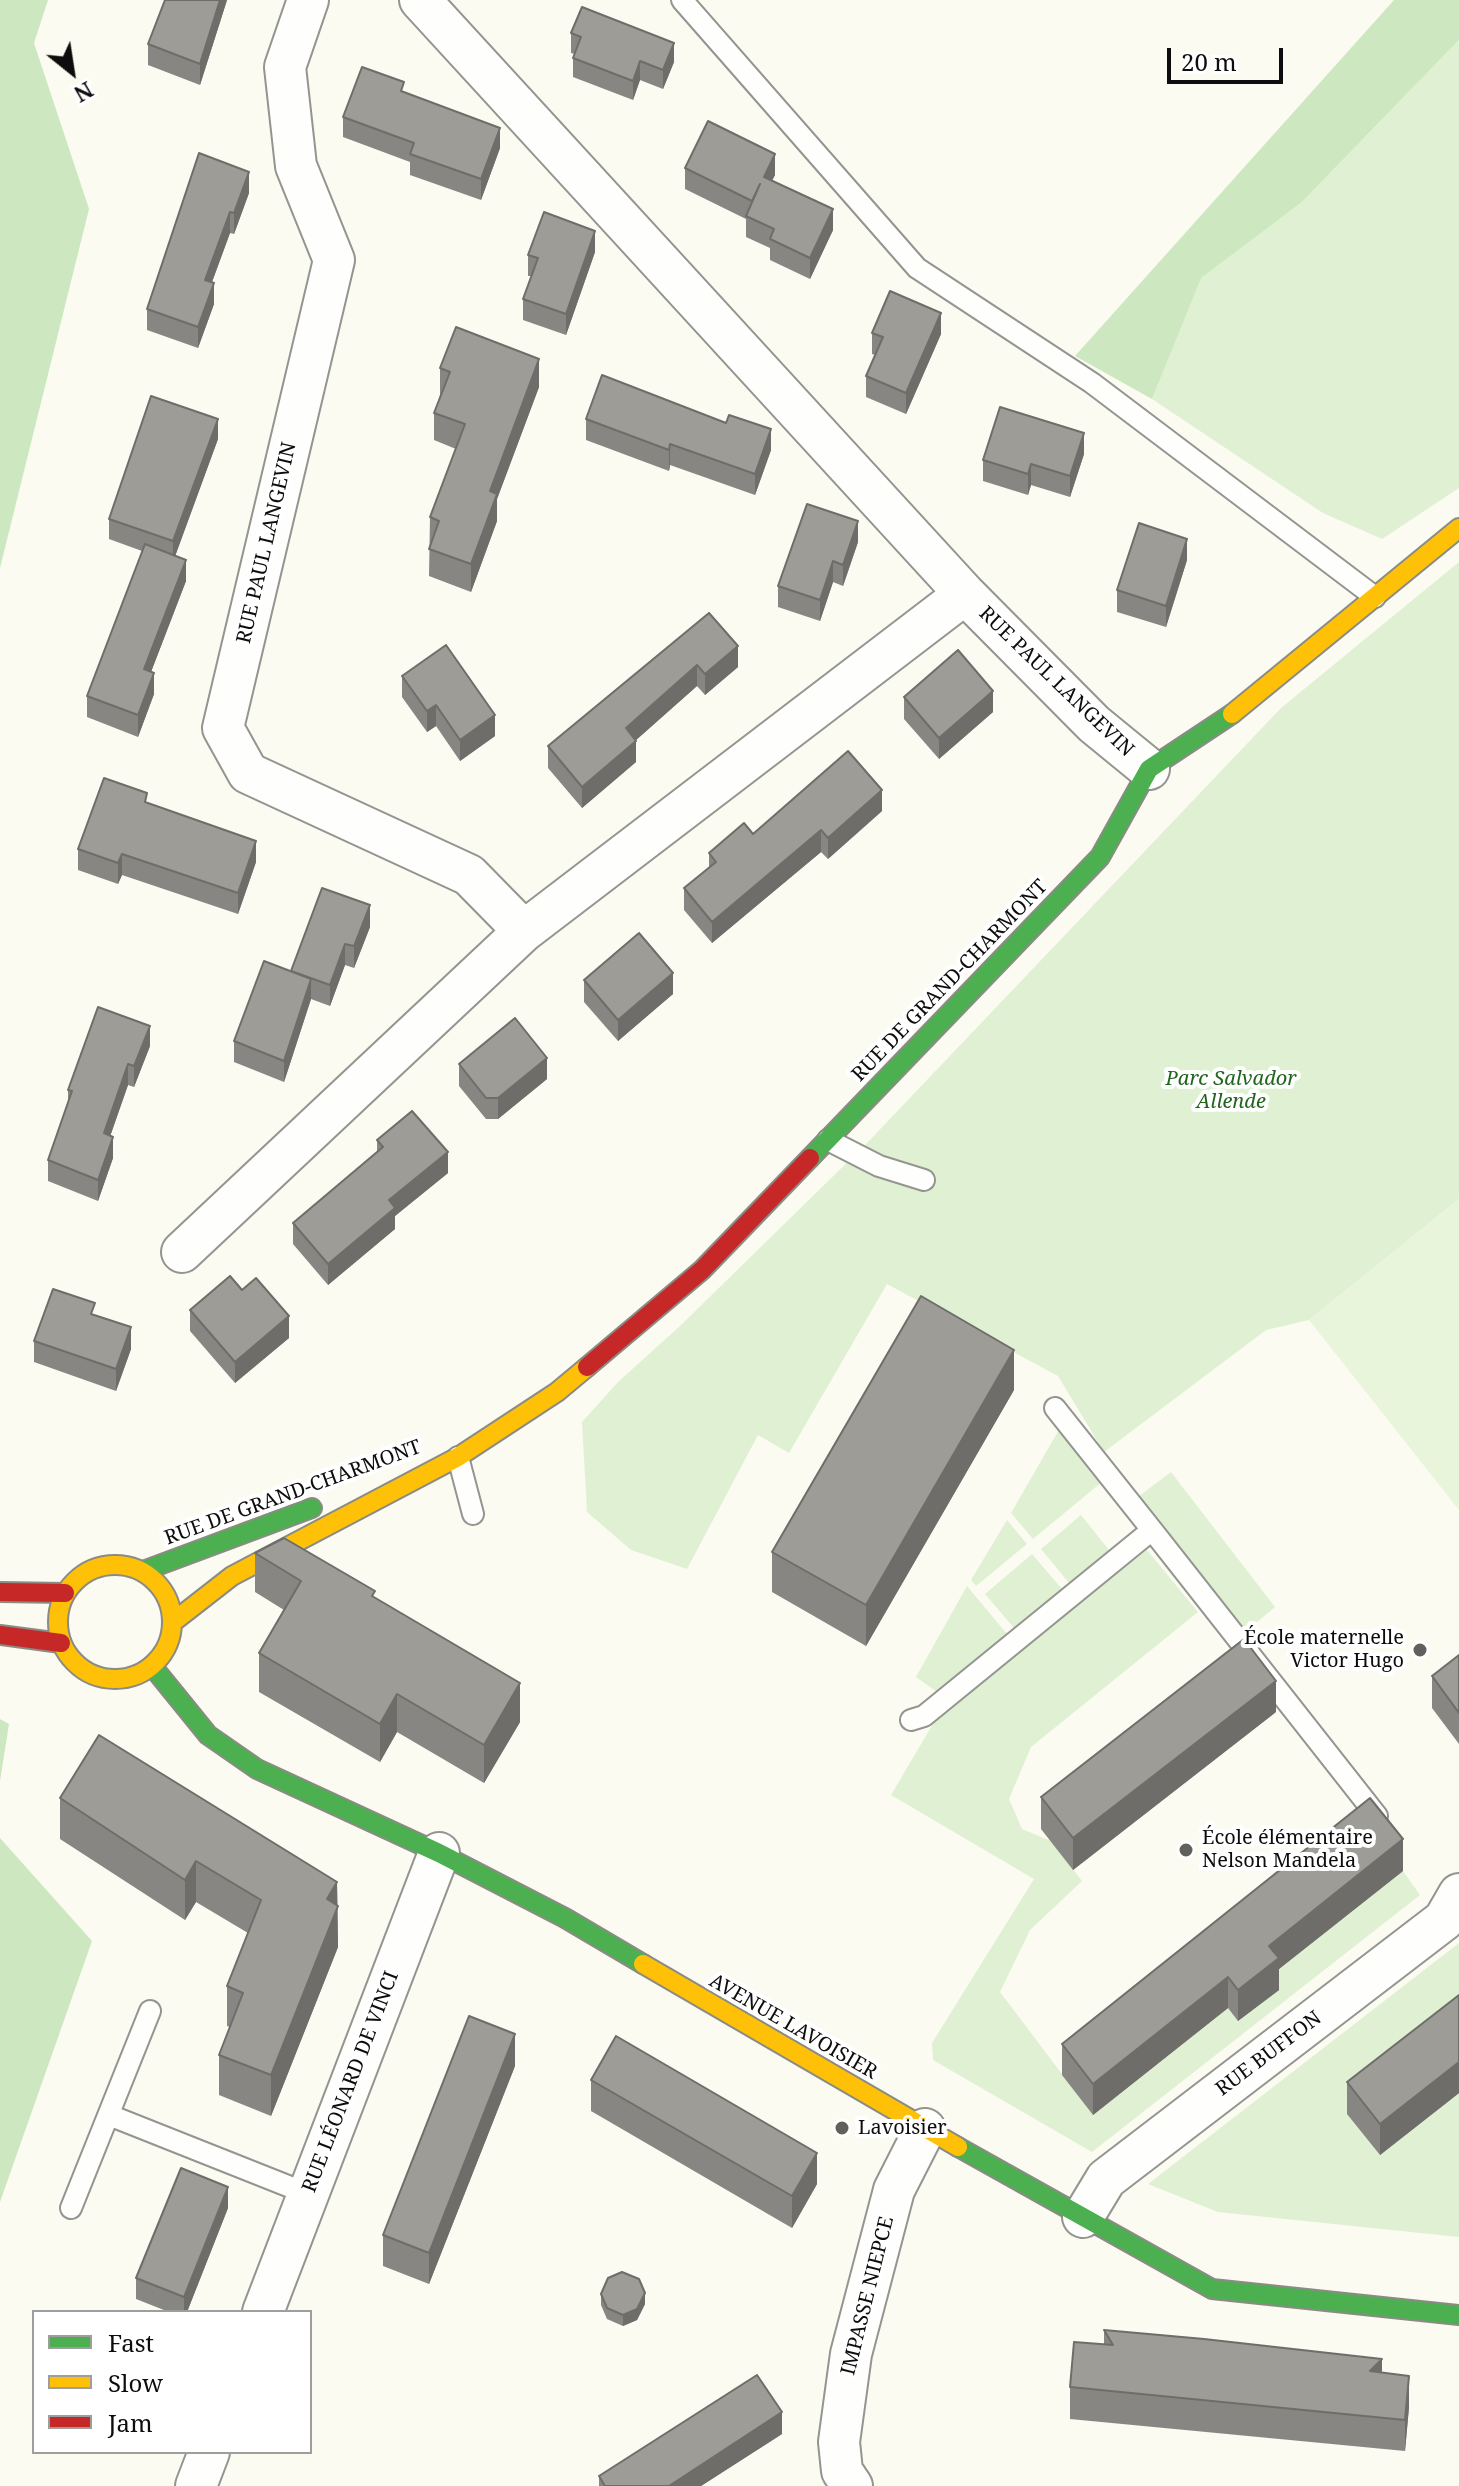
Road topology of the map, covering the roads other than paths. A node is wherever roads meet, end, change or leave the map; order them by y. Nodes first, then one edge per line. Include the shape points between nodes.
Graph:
1 (308, 0) edge
2 (420, 0) edge
3 (682, 0) edge
4 (1459, 528) edge
5 (965, 594) junction
6 (1375, 597) junction
7 (1149, 769) junction
8 (524, 931) junction
9 (828, 1140) junction
10 (924, 1180) dead end
11 (182, 1252) dead end
12 (1055, 1408) dead end
13 (458, 1457) junction
14 (473, 1514) dead end
15 (1152, 1530) junction
16 (143, 1571) junction
17 (0, 1592) edge
18 (65, 1593) junction
19 (173, 1622) junction
20 (0, 1635) edge
21 (61, 1643) junction
22 (152, 1666) junction
23 (911, 1720) dead end
24 (1377, 1816) edge
25 (439, 1853) junction
26 (1459, 1894) edge
27 (150, 2011) dead end
28 (109, 2115) junction
29 (925, 2129) junction
30 (308, 2194) junction
31 (71, 2208) dead end
32 (1083, 2217) junction
33 (264, 2310) edge
34 (1459, 2315) edge
35 (208, 2454) edge
36 (835, 2481) edge
37 (196, 2486) edge

1 - 8 street, RUE PAUL LANGEVIN via 285,67 296,166 334,260 223,728 248,773 469,875
2 - 5 street, RUE PAUL LANGEVIN
3 - 6 lane via 917,268 1092,383
4 - 6 street, RUE DE GRAND-CHARMONT
5 - 7 street, RUE PAUL LANGEVIN via 1094,724
5 - 8 street, RUE PAUL LANGEVIN
6 - 7 street, RUE DE GRAND-CHARMONT via 1252,701
7 - 9 street, RUE DE GRAND-CHARMONT via 1100,857
8 - 11 street, RUE PAUL LANGEVIN
9 - 10 lane via 879,1166
9 - 13 street, RUE DE GRAND-CHARMONT via 702,1270 557,1392
12 - 15 lane
13 - 14 lane
13 - 16 street, RUE DE GRAND-CHARMONT
13 - 19 street, RUE DE GRAND-CHARMONT via 232,1576
15 - 23 lane via 924,1716
15 - 24 lane
16 - 18 street via 108,1565 91,1570
16 - 19 street via 165,1593
17 - 18 street
18 - 21 street via 57,1626
19 - 22 street via 170,1639
20 - 21 street
21 - 22 street via 77,1665 100,1678 136,1676
22 - 25 street, AVENUE LAVOISIER via 208,1735 257,1769
25 - 29 street, AVENUE LAVOISIER via 565,1918
25 - 30 street, RUE LÉONARD DE VINCI
26 - 32 street, RUE BUFFON via 1444,1920 1106,2179
27 - 28 lane
28 - 30 lane
28 - 31 lane
29 - 32 street, AVENUE LAVOISIER
29 - 36 street, IMPASSE NIEPCE via 894,2190 851,2354
30 - 33 street, RUE LÉONARD DE VINCI
32 - 34 street, AVENUE LAVOISIER via 1212,2289
35 - 37 street

